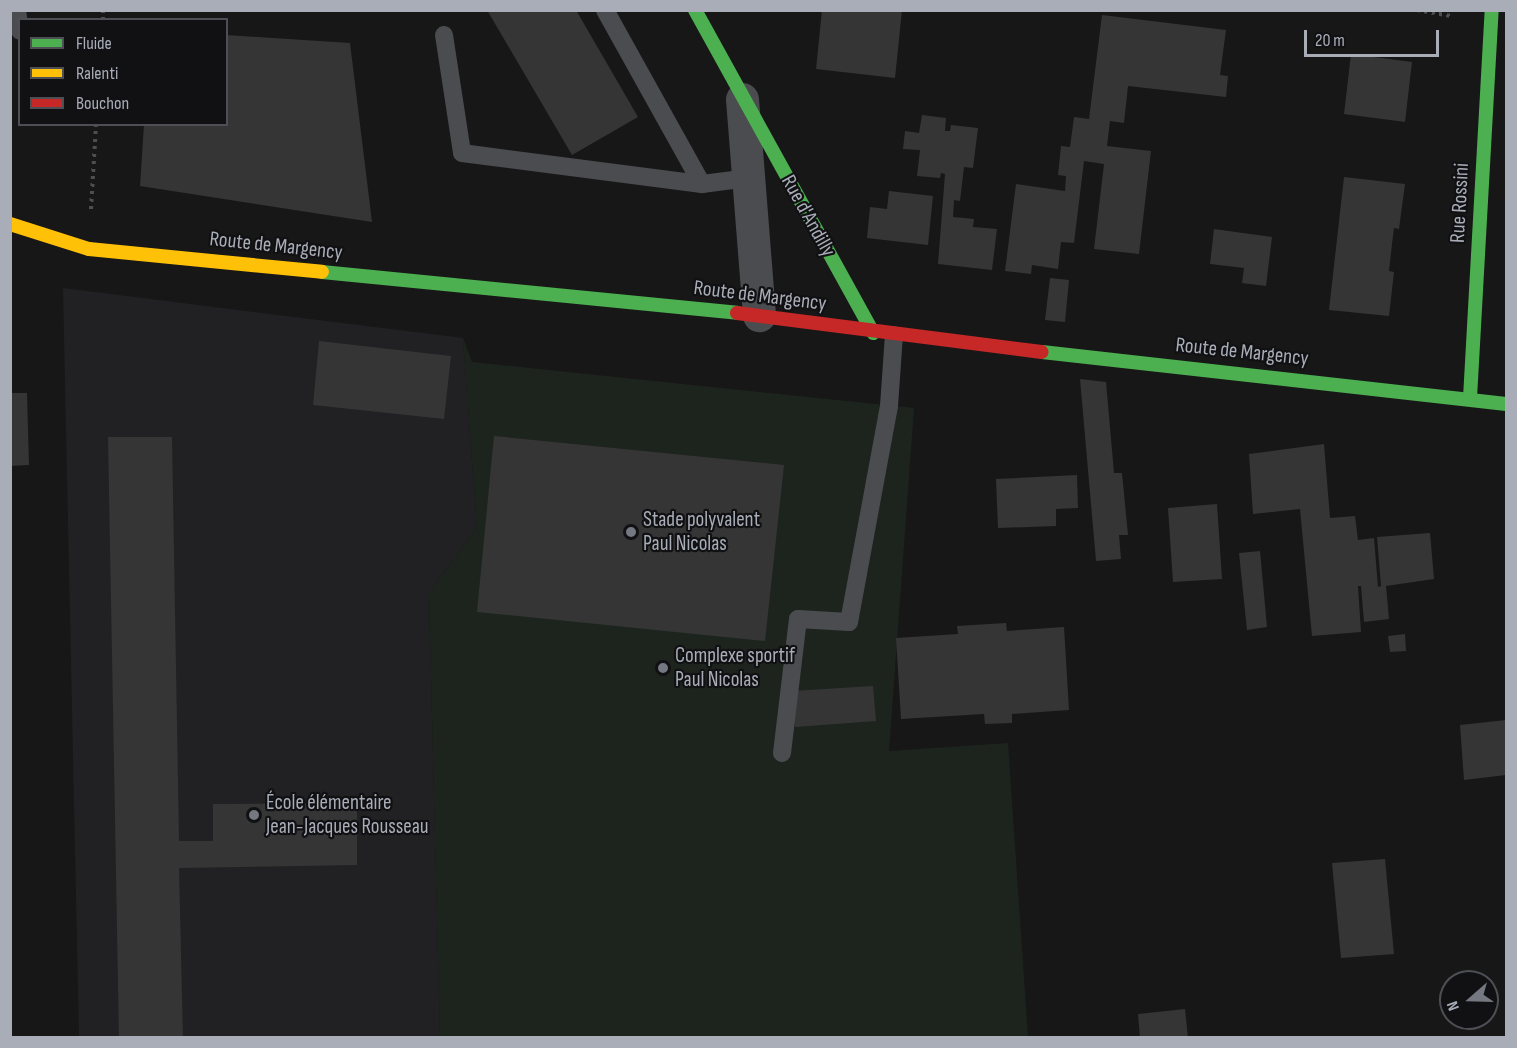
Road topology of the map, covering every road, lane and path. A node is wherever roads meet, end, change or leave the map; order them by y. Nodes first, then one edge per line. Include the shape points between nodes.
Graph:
1 (605, 10) edge
2 (695, 10) edge
3 (1497, 19) edge
4 (444, 35) dead end
5 (742, 99) junction
6 (96, 126) edge
7 (748, 178) junction
8 (702, 184) junction
9 (10, 224) edge
10 (89, 249) junction
11 (759, 315) junction
12 (873, 333) junction
13 (894, 334) junction
14 (1470, 398) junction
15 (1506, 404) edge
16 (782, 753) dead end

1 - 8 lane
2 - 5 main road, Rue d'Andilly
3 - 14 main road, Rue Rossini
4 - 8 lane via 462,153
5 - 7 street, Rue d'Andilly
5 - 12 main road, Rue d'Andilly
6 - 10 path
7 - 8 lane
7 - 11 street, Rue d'Andilly
9 - 10 main road, Route de Margency
10 - 11 main road, Route de Margency
11 - 12 main road, Route de Margency
12 - 13 main road, Route de Margency
13 - 14 main road, Route de Margency
13 - 16 lane via 889,406 849,622 798,619
14 - 15 main road, Route de Margency

